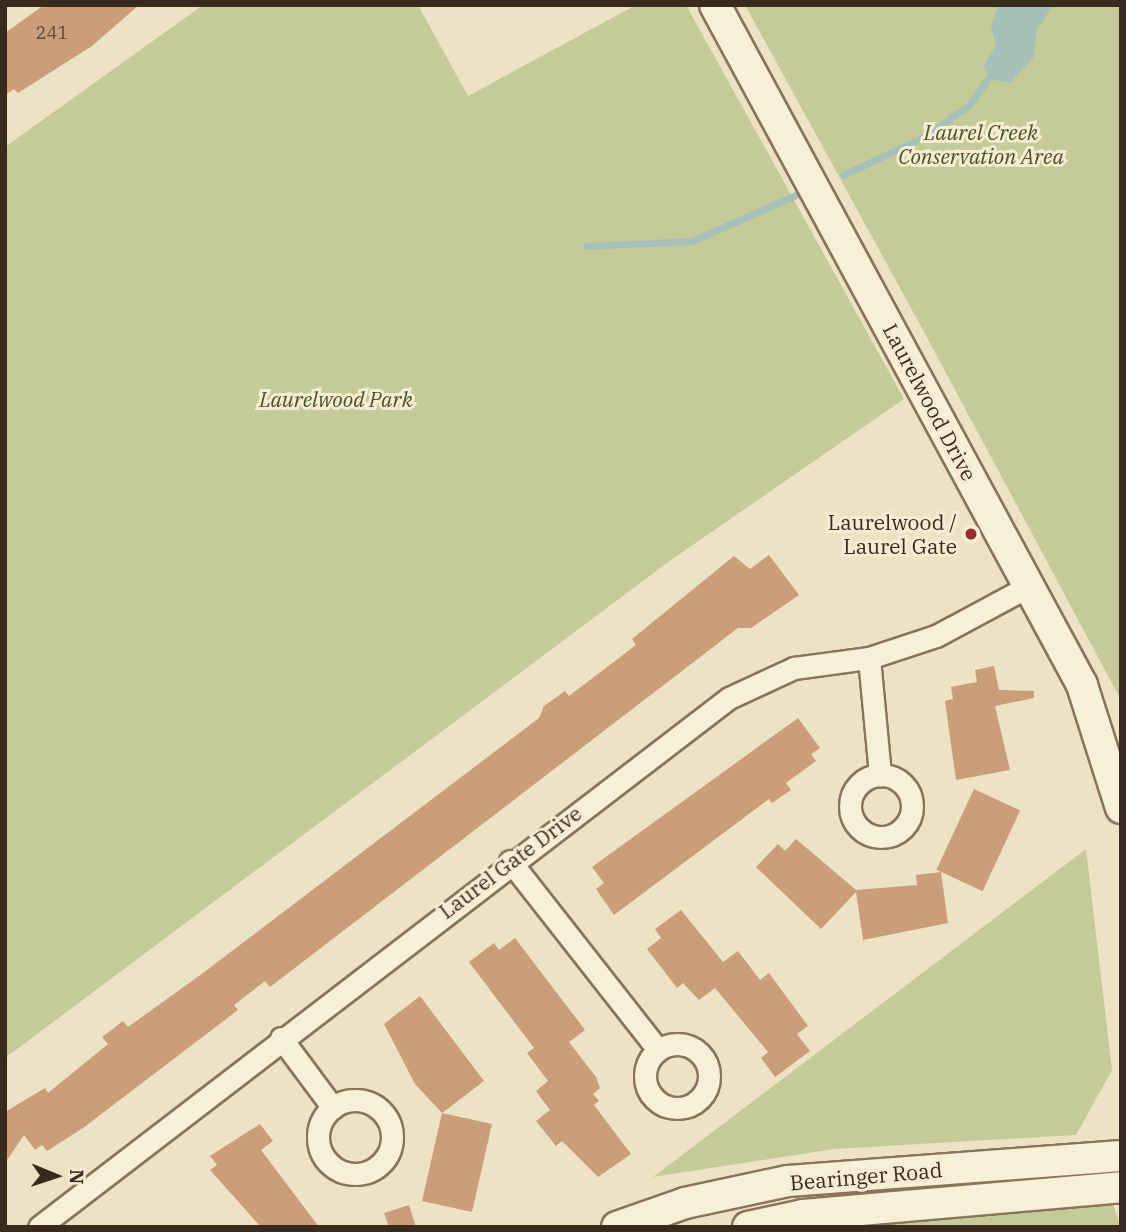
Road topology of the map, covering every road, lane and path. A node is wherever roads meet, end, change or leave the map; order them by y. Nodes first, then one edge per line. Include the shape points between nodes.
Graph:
1 (715, 5) edge
2 (1027, 587) junction
3 (869, 658) junction
4 (880, 775) dead end
5 (1121, 808) edge
6 (510, 861) junction
7 (281, 1038) junction
8 (657, 1051) dead end
9 (333, 1108) dead end
10 (1121, 1156) edge
11 (1121, 1187) edge
12 (39, 1227) edge
13 (617, 1227) edge
14 (748, 1227) edge

1 - 2 street, Laurelwood Drive
2 - 3 street, Laurel Gate Drive via 936,636
2 - 5 street, Laurelwood Drive via 1082,685
3 - 4 street
3 - 6 street, Laurel Gate Drive via 794,668 729,698
6 - 7 street, Laurel Gate Drive
6 - 8 street
7 - 9 street
7 - 12 street, Laurel Gate Drive
10 - 13 street, Bearinger Road via 788,1181 685,1203
11 - 14 street via 803,1215

